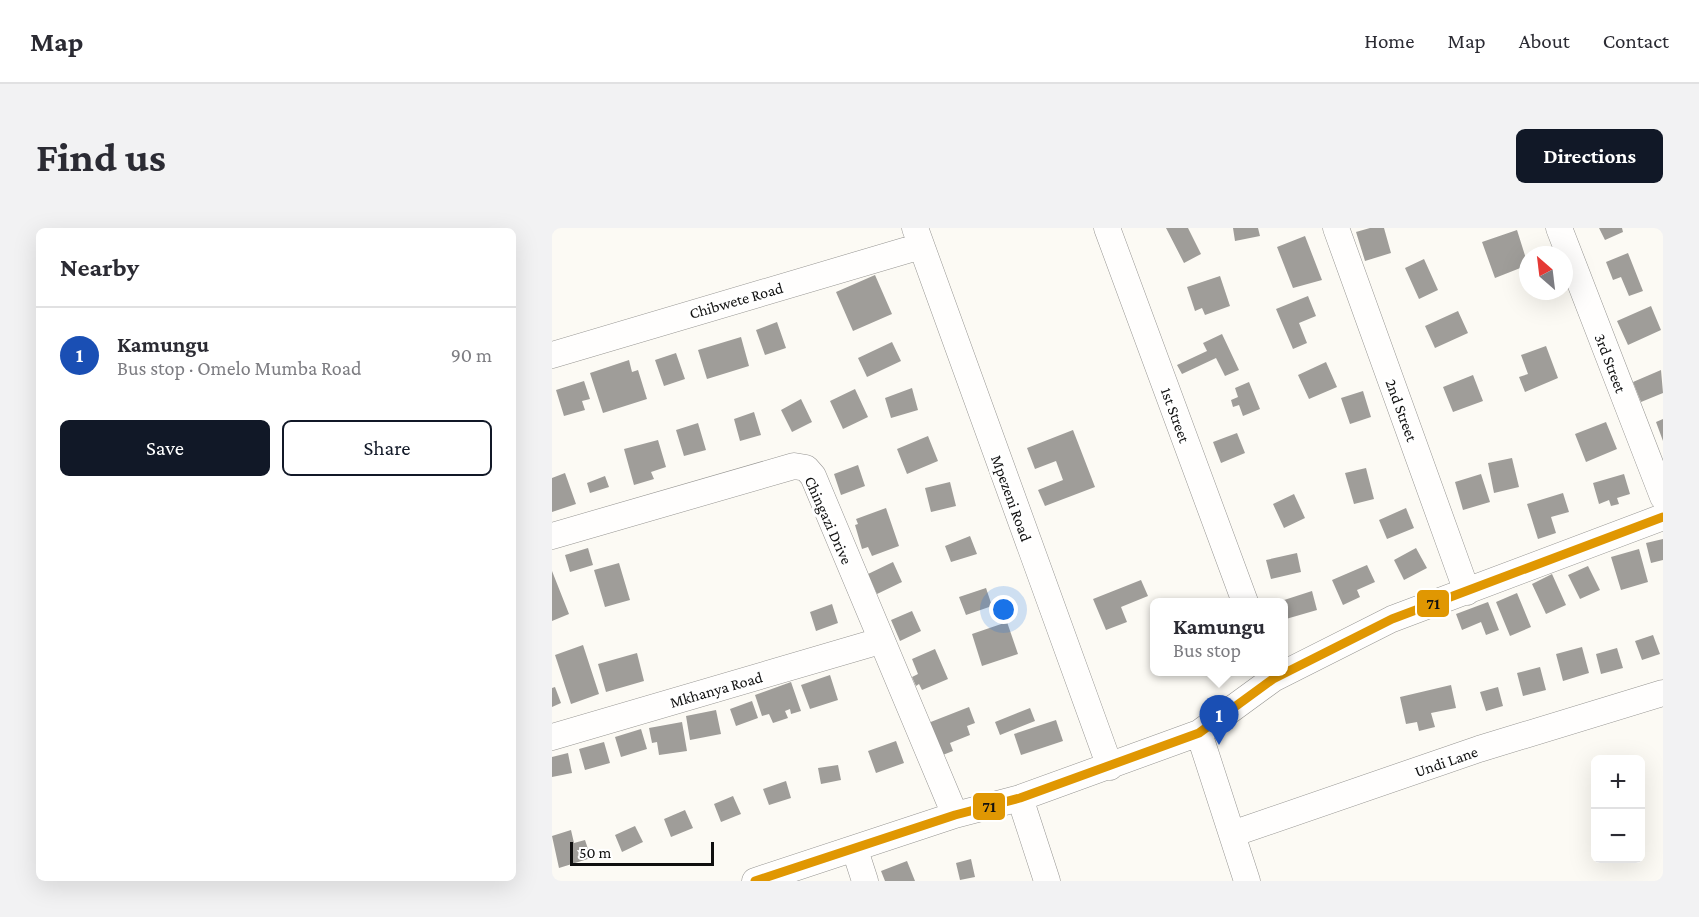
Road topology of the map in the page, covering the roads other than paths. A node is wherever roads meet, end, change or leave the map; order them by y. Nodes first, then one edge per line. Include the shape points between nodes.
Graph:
1 (1107, 228) edge
2 (1336, 228) edge
3 (1559, 228) edge
4 (918, 237) edge
5 (552, 355) edge
6 (1663, 497) edge
7 (1663, 517) edge
8 (552, 536) edge
9 (1467, 592) junction
10 (1243, 598) edge
11 (880, 641) junction
12 (1288, 668) edge
13 (1271, 676) edge
14 (1663, 693) edge
15 (1199, 733) junction
16 (552, 737) edge
17 (1110, 767) junction
18 (1020, 798) junction
19 (955, 816) junction
20 (1232, 834) junction
21 (855, 850) junction
22 (755, 881) edge
23 (865, 881) edge
24 (1047, 881) edge
25 (1246, 881) edge

1 - 10 street, 1st Street
2 - 9 street, 2nd Street
3 - 6 street, 3rd Street
4 - 5 street, Chibwete Road
4 - 17 street, Mpezeni Road
7 - 9 street
8 - 11 street, Chingazi Drive via 794,466 806,468 813,476
9 - 12 street via 1392,619
11 - 16 street, Mkhanya Road
11 - 19 street, Chingazi Drive
13 - 15 street
14 - 20 street, Undi Lane via 1479,749
15 - 17 street
15 - 20 street
17 - 18 street
18 - 19 street
18 - 24 street
19 - 21 street
20 - 25 street
21 - 22 street
21 - 23 street

